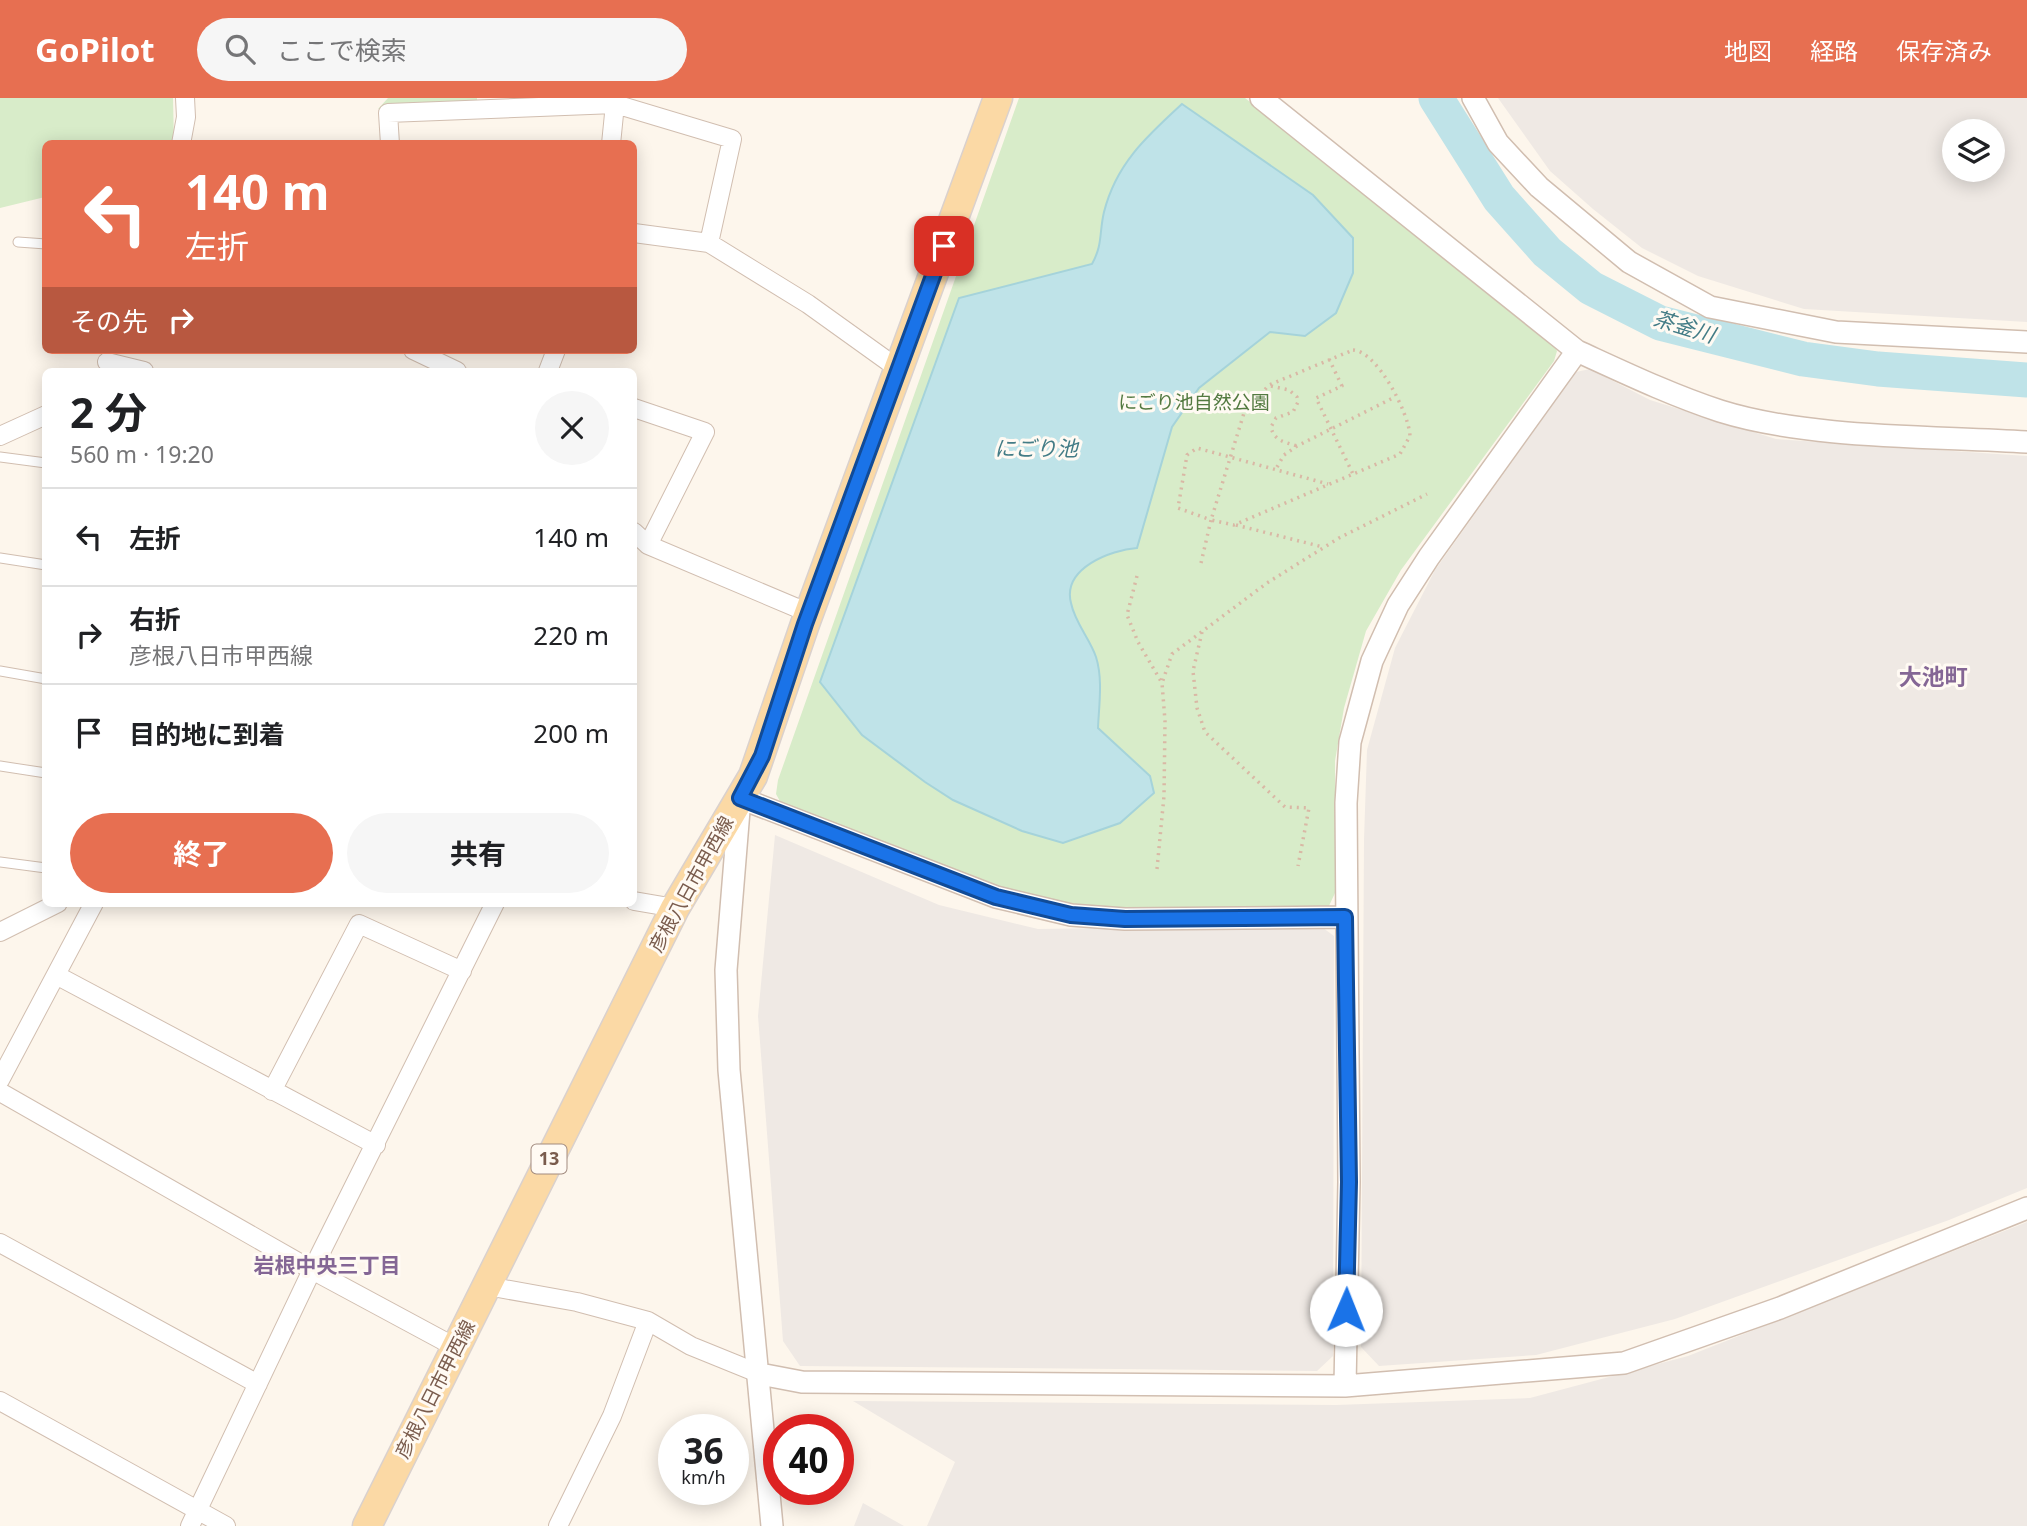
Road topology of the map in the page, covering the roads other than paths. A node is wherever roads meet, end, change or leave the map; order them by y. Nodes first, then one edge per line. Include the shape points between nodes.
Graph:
1 (185, 98) edge
2 (998, 98) edge
3 (1261, 98) edge
4 (1473, 98) edge
5 (615, 104) junction
6 (182, 140) edge
7 (390, 140) edge
8 (611, 140) edge
9 (637, 233) edge
10 (18, 243) dead end
11 (709, 243) junction
12 (42, 244) edge
13 (2027, 341) edge
14 (1577, 351) junction
15 (421, 354) edge
16 (106, 361) edge
17 (133, 368) edge
18 (451, 368) edge
19 (900, 370) junction
20 (637, 409) edge
21 (42, 417) edge
22 (0, 436) edge
23 (2027, 442) edge
24 (0, 457) edge
25 (42, 462) edge
26 (637, 535) edge
27 (648, 545) junction
28 (0, 558) edge
29 (42, 564) edge
30 (809, 613) junction
31 (0, 671) edge
32 (42, 678) edge
33 (0, 766) edge
34 (42, 772) edge
35 (740, 798) junction
36 (0, 862) edge
37 (42, 867) edge
38 (637, 902) edge
39 (50, 907) edge
40 (92, 907) edge
41 (493, 907) edge
42 (675, 908) junction
43 (1345, 917) junction
44 (0, 932) edge
45 (462, 971) junction
46 (56, 975) junction
47 (0, 1080) edge
48 (272, 1091) junction
49 (0, 1092) edge
50 (376, 1145) junction
51 (2027, 1208) edge
52 (0, 1243) edge
53 (312, 1270) junction
54 (487, 1286) junction
55 (649, 1321) junction
56 (456, 1347) junction
57 (760, 1374) junction
58 (258, 1384) junction
59 (1345, 1386) junction
60 (1, 1405) edge
61 (194, 1519) edge
62 (226, 1526) edge
63 (366, 1526) edge
64 (558, 1526) edge
65 (772, 1526) edge

1 - 6 street
2 - 19 main road, 彦根八日市甲西線 / 13
3 - 14 street
4 - 13 street via 1498,143 1539,187 1629,262 1710,307 1836,332
5 - 7 street via 388,113
5 - 8 street
5 - 11 street via 732,139
9 - 11 street
10 - 12 lane
11 - 19 street via 808,304
14 - 23 street via 1721,411 1808,428
14 - 43 street via 1429,557 1398,605 1373,661 1350,742
15 - 18 street
16 - 17 street
19 - 30 main road, 彦根八日市甲西線 / 13
20 - 27 street via 705,432
21 - 22 street
24 - 25 lane
26 - 27 street
27 - 30 street
28 - 29 lane
30 - 35 main road, 彦根八日市甲西線 / 13 via 762,756
31 - 32 lane
33 - 34 lane
35 - 42 main road, 彦根八日市甲西線 / 13
35 - 43 street via 996,897 1071,915 1125,919
35 - 57 street via 726,971 729,1070
36 - 37 lane
38 - 42 street
39 - 44 street
40 - 46 street
41 - 45 street
42 - 54 main road, 彦根八日市甲西線 / 13
43 - 59 street via 1349,1182
45 - 48 street via 359,924
45 - 50 street
46 - 47 street
46 - 48 street
48 - 50 street
49 - 53 street
50 - 53 street
51 - 59 street via 1780,1308 1624,1363
52 - 58 street
53 - 56 street
53 - 58 street
54 - 55 street
54 - 56 main road, 彦根八日市甲西線 / 13
55 - 57 street via 691,1346
55 - 64 street via 612,1416
56 - 63 main road, 彦根八日市甲西線 / 13
57 - 59 street via 802,1382
57 - 65 street
58 - 61 street
60 - 61 street
61 - 62 street

